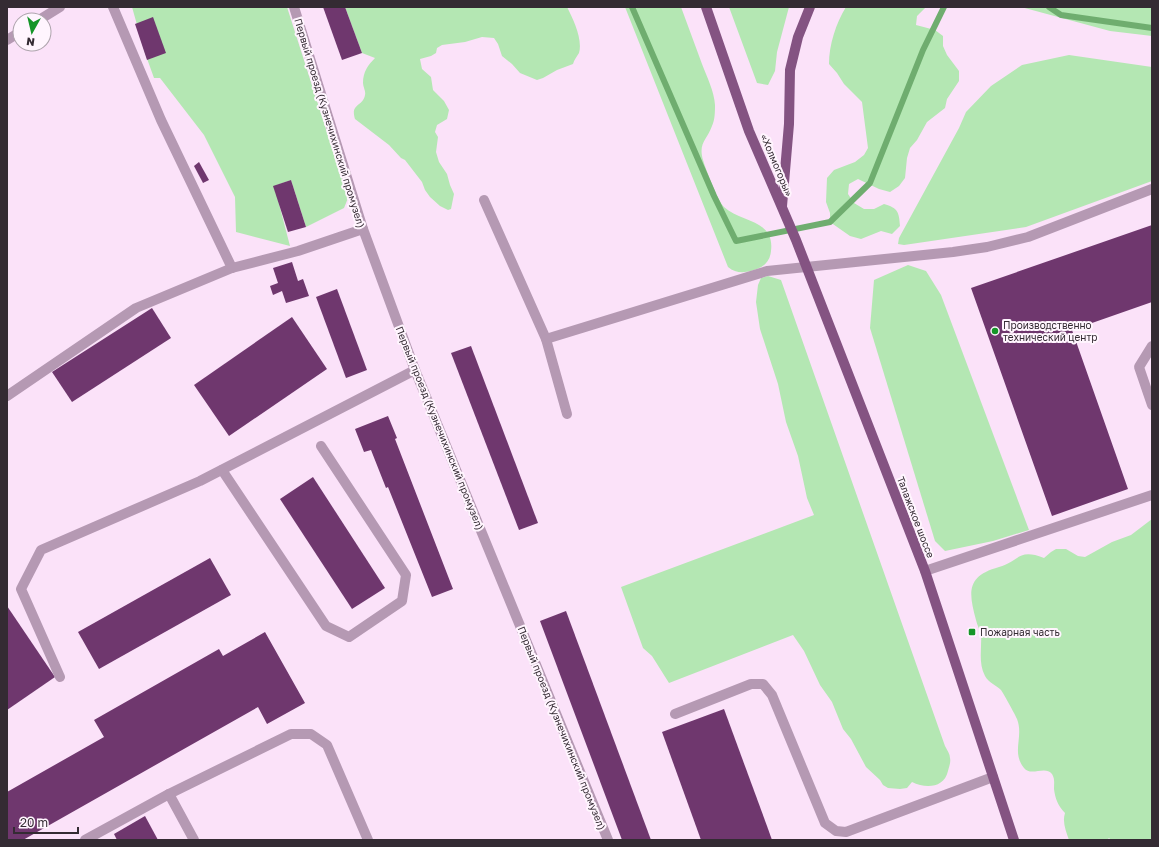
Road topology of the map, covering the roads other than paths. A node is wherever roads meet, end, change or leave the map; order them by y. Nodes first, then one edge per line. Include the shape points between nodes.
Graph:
1 (113, 7) edge
2 (294, 7) edge
3 (706, 7) edge
4 (810, 7) edge
5 (1152, 189) edge
6 (484, 200) dead end
7 (782, 208) junction
8 (363, 230) junction
9 (806, 267) junction
10 (232, 268) junction
11 (546, 339) junction
12 (1152, 346) edge
13 (415, 370) junction
14 (7, 396) edge
15 (1152, 405) edge
16 (567, 414) dead end
17 (321, 446) dead end
18 (222, 470) junction
19 (1152, 495) edge
20 (925, 572) junction
21 (60, 677) dead end
22 (675, 714) dead end
23 (993, 778) junction
24 (169, 794) junction
25 (98, 837) edge
26 (85, 840) edge
27 (194, 840) edge
28 (368, 840) edge
29 (608, 840) edge
30 (1014, 840) edge

1 - 10 street via 161,120
2 - 8 street, Первый проезд (Кузнечихинский промузел)
3 - 7 main road, «Холмогоры» via 749,131
4 - 7 main road, «Холмогоры» via 798,37 790,70 789,124
5 - 9 street via 1028,237 1001,244 952,252
6 - 11 street
7 - 9 main road, Талажское шоссе
8 - 10 street via 298,251
8 - 13 street, Первый проезд (Кузнечихинский промузел)
9 - 11 street via 767,270
9 - 20 main road, Талажское шоссе
10 - 14 street via 136,308
11 - 16 street
12 - 15 street via 1139,367
13 - 18 street
13 - 29 street, Первый проезд (Кузнечихинский промузел)
17 - 18 street via 406,575 402,601 348,637 326,626
18 - 21 street via 41,550 21,589
19 - 20 street
20 - 23 main road, Талажское шоссе
22 - 23 street via 751,684 764,684 772,695 826,823 836,831 846,832
23 - 30 main road, Талажское шоссе
24 - 25 street
24 - 27 street
24 - 28 street via 291,734 311,734 327,745
25 - 26 street

